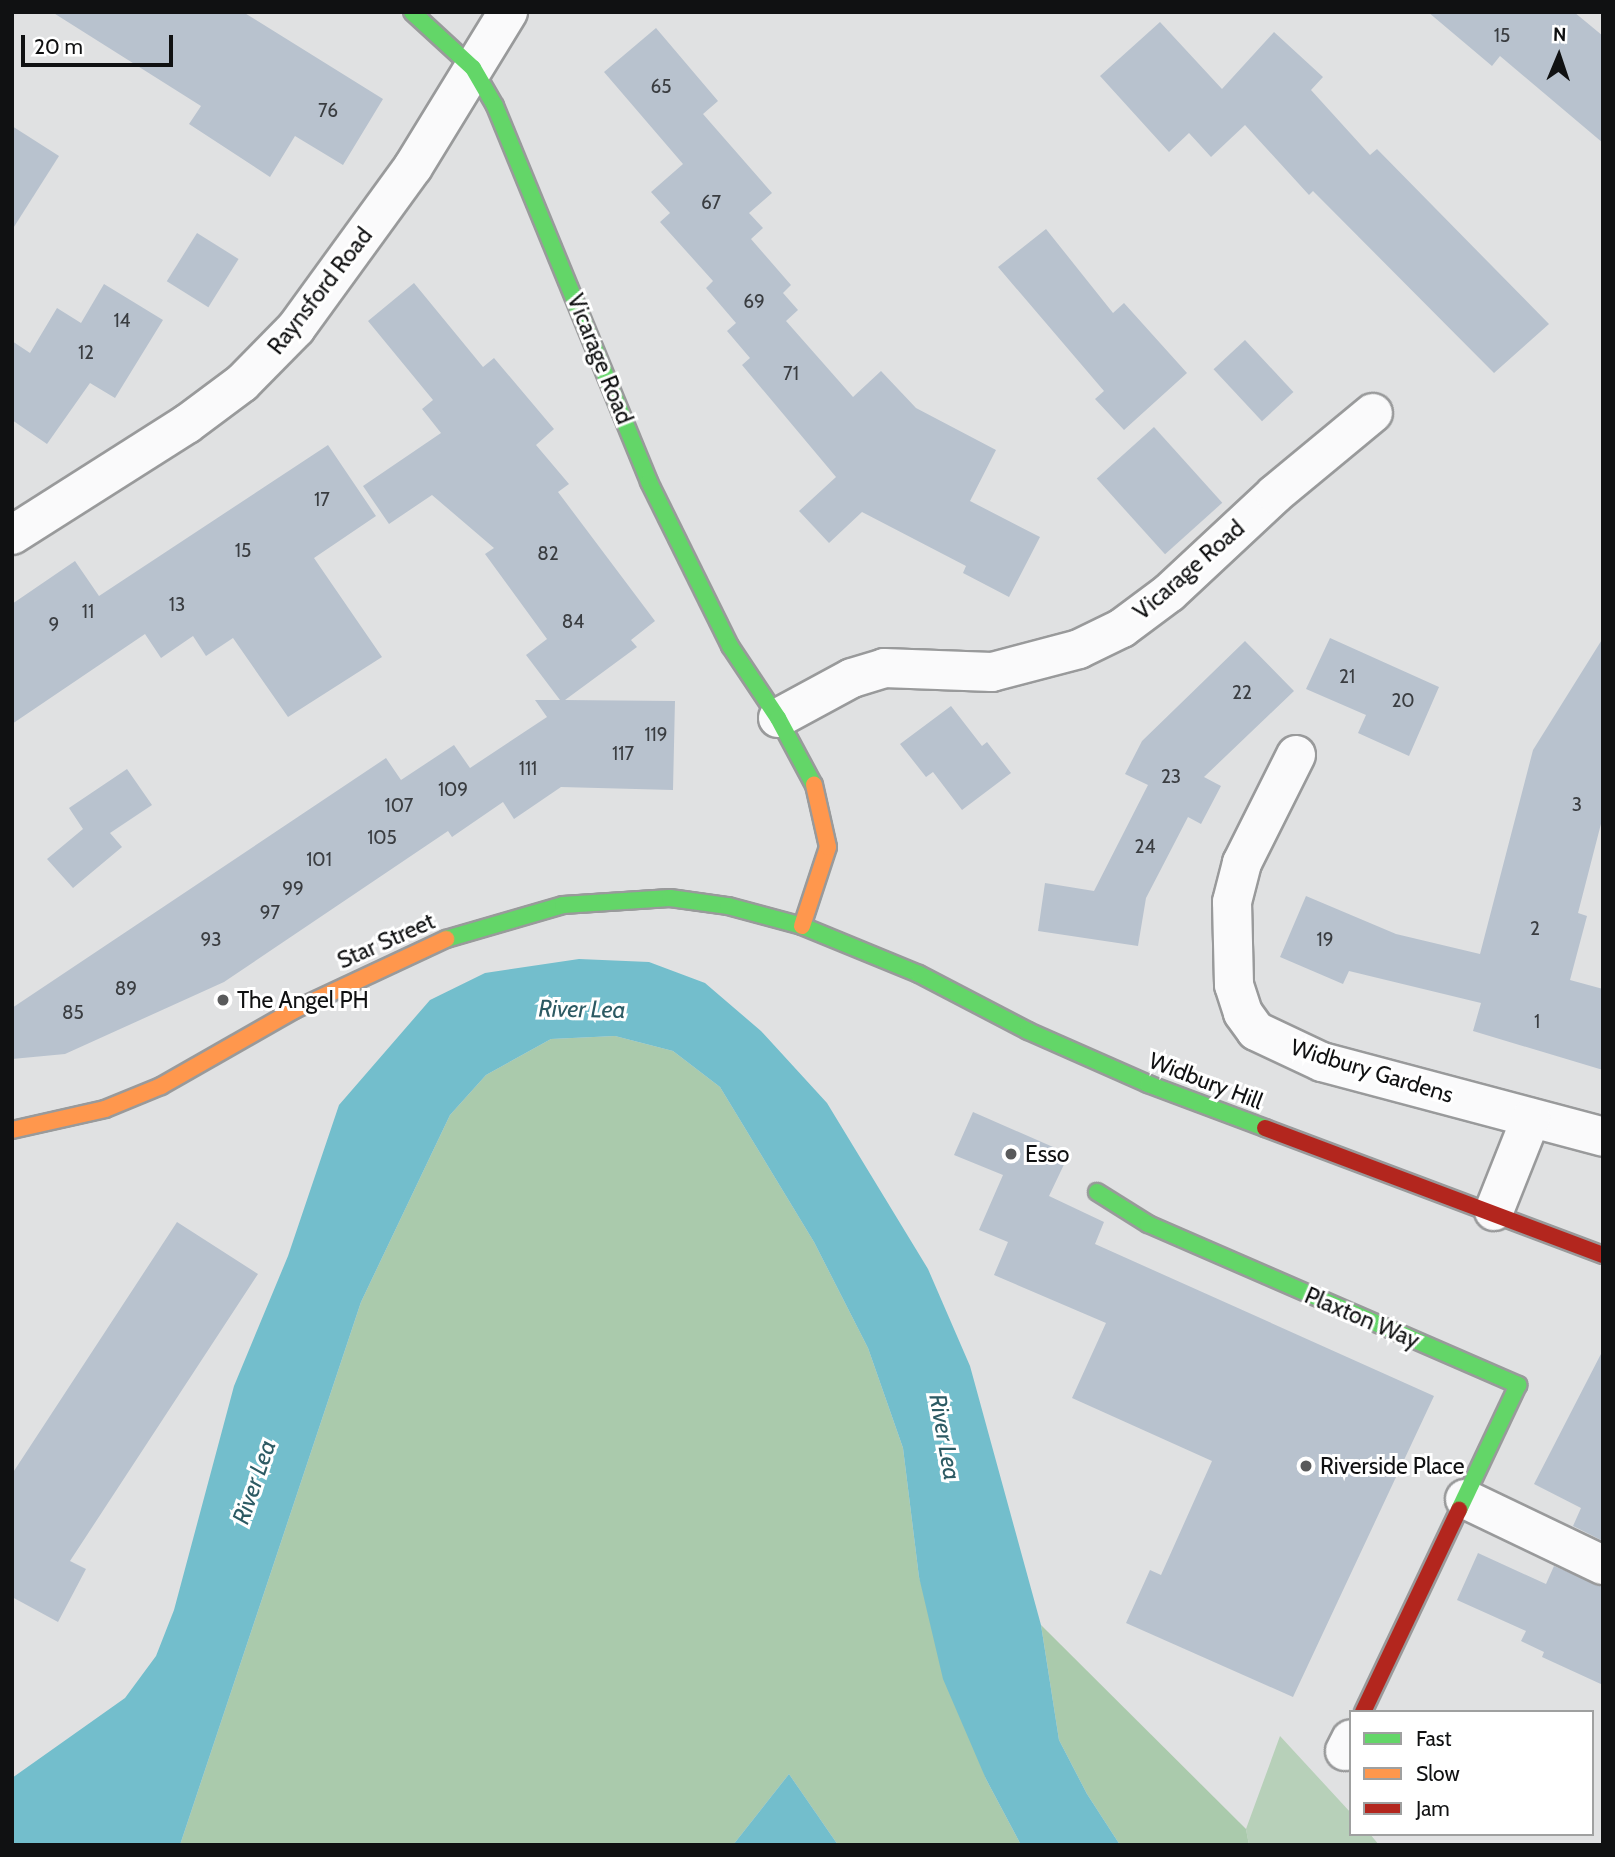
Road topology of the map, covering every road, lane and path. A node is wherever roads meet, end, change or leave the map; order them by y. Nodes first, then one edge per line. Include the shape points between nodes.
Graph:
1 (412, 12) edge
2 (508, 12) edge
3 (473, 68) junction
4 (1373, 413) dead end
5 (12, 535) edge
6 (778, 718) junction
7 (1296, 755) dead end
8 (803, 926) junction
9 (1531, 1118) junction
10 (12, 1130) edge
11 (1603, 1137) edge
12 (1097, 1192) dead end
13 (1494, 1211) junction
14 (1603, 1255) edge
15 (1465, 1499) junction
16 (1603, 1565) edge
17 (1364, 1710) edge

1 - 3 street, Vicarage Road
2 - 3 street, Raynsford Road
3 - 5 street, Raynsford Road via 413,167 344,265 296,328 242,383
3 - 6 street, Vicarage Road via 516,151 649,482 730,646
4 - 6 street, Vicarage Road via 1275,494 1169,593 1111,633 1079,649 992,672 884,668 852,678
6 - 8 street, Vicarage Road via 817,790 826,820 826,865
7 - 9 street, Widbury Gardens via 1242,863 1233,902 1234,985 1243,1013 1256,1031 1322,1062
8 - 10 street, Star Street via 728,906 670,898 563,905 445,939 371,970 160,1086 105,1109
8 - 13 street, Widbury Hill via 919,974 1028,1031 1148,1084
9 - 11 street, Widbury Gardens
9 - 13 street
12 - 15 street, Plaxton Way via 1148,1224 1518,1385
13 - 14 street, Widbury Hill
15 - 16 street
15 - 17 street, Plaxton Way

